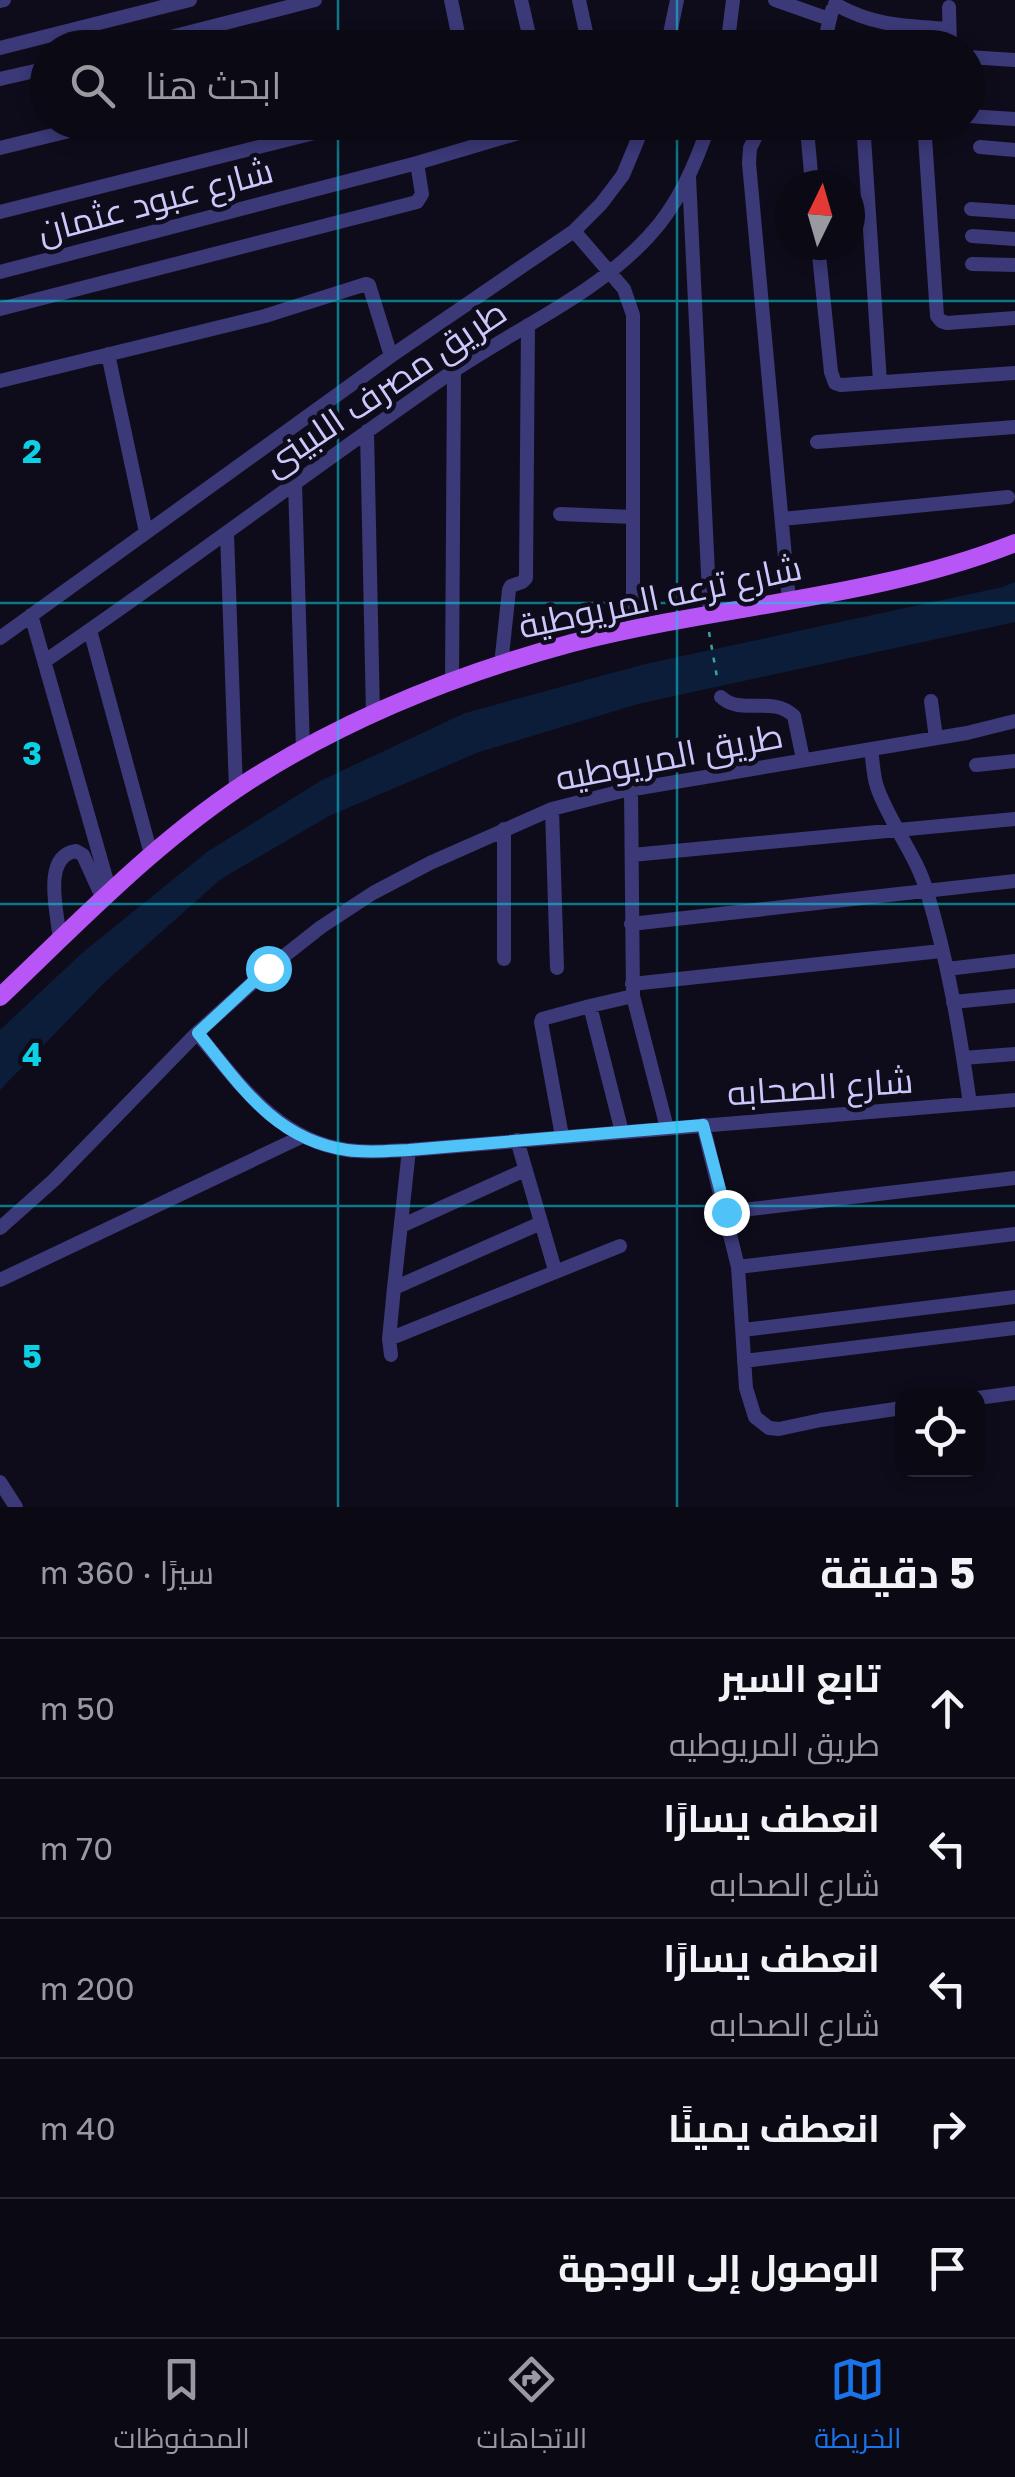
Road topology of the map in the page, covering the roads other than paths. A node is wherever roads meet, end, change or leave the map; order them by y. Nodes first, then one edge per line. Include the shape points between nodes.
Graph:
1 (190, 0) edge
2 (315, 0) edge
3 (451, 0) edge
4 (521, 0) edge
5 (579, 0) edge
6 (676, 0) edge
7 (733, 0) edge
8 (775, 0) edge
9 (948, 7) dead end
10 (833, 8) edge
11 (949, 29) joint
12 (71, 30) edge
13 (198, 30) edge
14 (457, 30) edge
15 (528, 30) edge
16 (586, 30) edge
17 (670, 30) edge
18 (729, 30) edge
19 (30, 40) edge
20 (0, 48) edge
21 (985, 58) edge
22 (1015, 60) edge
23 (30, 72) edge
24 (0, 80) edge
25 (985, 117) edge
26 (1015, 119) edge
27 (30, 139) edge
28 (286, 140) edge
29 (495, 140) edge
30 (638, 140) edge
31 (703, 140) edge
32 (754, 140) edge
33 (808, 140) edge
34 (864, 140) edge
35 (925, 140) edge
36 (1, 145) edge
37 (980, 147) dead end
38 (1015, 150) edge
39 (417, 163) junction
40 (811, 170) edge
41 (689, 176) junction
42 (971, 209) dead end
43 (0, 212) edge
44 (1015, 212) edge
45 (574, 231) junction
46 (972, 236) dead end
47 (1015, 239) edge
48 (820, 260) edge
49 (972, 264) dead end
50 (1015, 265) edge
51 (0, 272) edge
52 (610, 273) junction
53 (0, 309) edge
54 (1015, 318) edge
55 (528, 325) junction
56 (108, 354) junction
57 (391, 356) junction
58 (454, 371) junction
59 (1015, 374) edge
60 (0, 381) edge
61 (880, 382) junction
62 (1015, 427) edge
63 (367, 431) junction
64 (817, 442) dead end
65 (295, 483) junction
66 (1008, 498) dead end
67 (560, 514) dead end
68 (633, 517) junction
69 (782, 519) junction
70 (146, 532) junction
71 (227, 533) junction
72 (1015, 544) edge
73 (789, 601) junction
74 (32, 615) junction
75 (710, 615) junction
76 (90, 630) junction
77 (633, 630) junction
78 (0, 638) edge
79 (45, 661) junction
80 (501, 664) junction
81 (452, 683) junction
82 (721, 696) road end
83 (931, 701) dead end
84 (372, 714) junction
85 (1015, 721) edge
86 (936, 738) junction
87 (871, 749) junction
88 (303, 750) junction
89 (803, 760) junction
90 (1015, 762) edge
91 (976, 765) dead end
92 (631, 789) junction
93 (236, 790) junction
94 (552, 809) junction
95 (1015, 818) edge
96 (504, 829) junction
97 (898, 830) junction
98 (151, 854) junction
99 (632, 855) junction
100 (1015, 880) edge
101 (927, 891) junction
102 (107, 896) junction
103 (630, 924) junction
104 (60, 940) junction
105 (942, 950) junction
106 (504, 958) dead end
107 (1015, 961) edge
108 (557, 968) dead end
109 (946, 968) junction
110 (633, 990) junction
111 (1015, 996) edge
112 (0, 997) edge
113 (953, 1002) junction
114 (590, 1006) junction
115 (198, 1033) junction
116 (1015, 1054) edge
117 (963, 1058) junction
118 (1015, 1100) edge
119 (970, 1104) junction
120 (703, 1125) junction
121 (667, 1128) junction
122 (622, 1132) junction
123 (562, 1136) junction
124 (301, 1137) junction
125 (516, 1140) junction
126 (409, 1150) junction
127 (525, 1170) junction
128 (1015, 1178) edge
129 (726, 1212) junction
130 (541, 1223) junction
131 (400, 1226) junction
132 (0, 1228) edge
133 (1015, 1234) edge
134 (620, 1246) dead end
135 (738, 1267) junction
136 (556, 1270) junction
137 (0, 1280) edge
138 (394, 1288) junction
139 (1015, 1297) edge
140 (1015, 1328) edge
141 (743, 1330) junction
142 (744, 1360) junction
143 (1015, 1393) edge
144 (985, 1397) edge
145 (895, 1409) edge
146 (0, 1482) edge
147 (16, 1507) edge

1 - 12 street
2 - 13 street
3 - 14 street
4 - 15 street
5 - 16 street
6 - 17 street
7 - 18 street
8 - 10 street
9 - 11 street
10 - 11 street via 878,23
19 - 20 street
21 - 22 street
23 - 24 street
25 - 26 street
27 - 36 street
28 - 43 street
29 - 39 street, شارع عبود عثمان
30 - 45 street, طريق مصرف اللبينى via 623,175
31 - 41 street, طريق مصرف اللبينى
32 - 69 street via 749,163
33 - 40 street
34 - 61 street
35 - 54 street via 937,316 947,322
37 - 38 street
39 - 51 street, شارع عبود عثمان
39 - 53 street via 417,202
41 - 52 street, طريق مصرف اللبينى via 650,235
41 - 75 street
42 - 44 street
45 - 52 street
45 - 57 street, طريق مصرف اللبينى
46 - 47 street
48 - 61 street via 836,383
49 - 50 street
52 - 55 street, طريق مصرف اللبينى
52 - 68 street via 624,288 632,314
55 - 58 street, طريق مصرف اللبينى
55 - 80 street via 526,578 508,590
56 - 57 street via 366,284
56 - 60 street
56 - 70 street
57 - 70 street, طريق مصرف اللبينى
58 - 63 street, طريق مصرف اللبينى
58 - 81 street
59 - 61 street
62 - 64 street
63 - 65 street, طريق مصرف اللبينى
63 - 84 street
65 - 71 street, طريق مصرف اللبينى
65 - 88 street
66 - 69 street
67 - 68 street
68 - 77 street
69 - 73 street
70 - 74 street, طريق مصرف اللبينى
71 - 76 street, طريق مصرف اللبينى
71 - 93 street
72 - 73 main road, شارع ترعه المريوطية via 902,580
73 - 75 main road, شارع ترعه المريوطية
74 - 78 street, طريق مصرف اللبينى
74 - 79 street
75 - 77 main road, شارع ترعه المريوطية
76 - 79 street, طريق مصرف اللبينى
76 - 98 street
77 - 80 main road, شارع ترعه المريوطية
79 - 102 street
80 - 81 main road, شارع ترعه المريوطية
81 - 84 main road, شارع ترعه المريوطية
82 - 89 street via 730,704 790,712
83 - 86 street
84 - 88 main road, شارع ترعه المريوطية
85 - 86 street, طريق المريوطيه
86 - 87 street, طريق المريوطيه
87 - 89 street, طريق المريوطيه
87 - 97 street via 876,783
88 - 93 main road, شارع ترعه المريوطية
89 - 92 street, طريق المريوطيه
90 - 91 street
92 - 94 street, طريق المريوطيه
92 - 99 street
93 - 98 main road, شارع ترعه المريوطية
94 - 96 street, طريق المريوطيه
94 - 108 street
95 - 97 street
96 - 106 street
96 - 115 street, طريق المريوطيه via 416,870 321,928
97 - 99 street
97 - 101 street
98 - 102 main road, شارع ترعه المريوطية
99 - 103 street
100 - 101 street
101 - 103 street
101 - 105 street
102 - 104 main road, شارع ترعه المريوطية
102 - 104 street via 83,855 61,858 54,880
103 - 110 street
104 - 112 main road, شارع ترعه المريوطية
105 - 109 street
105 - 110 street
107 - 109 street
109 - 113 street
110 - 114 street
110 - 121 street
111 - 113 street
113 - 117 street
114 - 122 street
114 - 123 street via 540,1022
115 - 124 street, شارع الصحابه via 254,1102
115 - 132 street, طريق المريوطيه
116 - 117 street
117 - 119 street
118 - 119 street, شارع الصحابه
119 - 120 street, شارع الصحابه
120 - 121 street, شارع الصحابه
120 - 129 street
121 - 122 street, شارع الصحابه
122 - 123 street, شارع الصحابه
123 - 125 street, شارع الصحابه
124 - 126 street, شارع الصحابه via 344,1150
124 - 137 street
125 - 126 street, شارع الصحابه
125 - 127 street
126 - 131 street
127 - 130 street
127 - 131 street
128 - 129 street
129 - 135 street
130 - 136 street
130 - 138 street
131 - 138 street
133 - 135 street
134 - 136 street
135 - 141 street
136 - 138 street via 390,1347
139 - 141 street
140 - 142 street
141 - 142 street
142 - 145 street via 756,1417 769,1428
143 - 144 street
146 - 147 street

